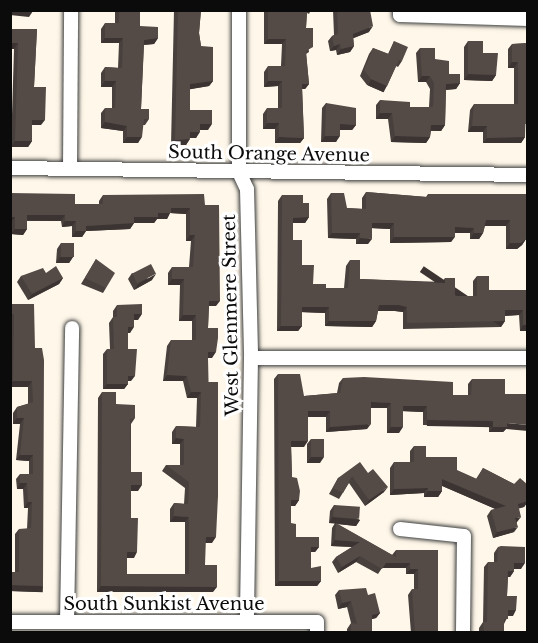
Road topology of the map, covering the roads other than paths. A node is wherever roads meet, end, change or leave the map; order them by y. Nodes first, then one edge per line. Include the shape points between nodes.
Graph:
1 (71, 10) edge
2 (238, 10) edge
3 (400, 13) edge
4 (528, 19) edge
5 (10, 168) edge
6 (70, 169) junction
7 (239, 172) junction
8 (528, 175) edge
9 (72, 328) dead end
10 (251, 358) junction
11 (528, 358) edge
12 (400, 529) dead end
13 (10, 622) edge
14 (66, 622) junction
15 (247, 622) junction
16 (317, 627) edge
17 (463, 633) edge

1 - 6 street
2 - 7 street, West Glenmere Street
3 - 4 street
5 - 6 street, South Orange Avenue
6 - 7 street, South Orange Avenue
7 - 8 street, South Orange Avenue
7 - 10 street, West Glenmere Street via 247,189
9 - 14 street
10 - 11 street
10 - 15 street, West Glenmere Street
12 - 17 street via 464,536
13 - 14 street, South Sunkist Avenue
14 - 15 street, South Sunkist Avenue
15 - 16 street, South Sunkist Avenue

